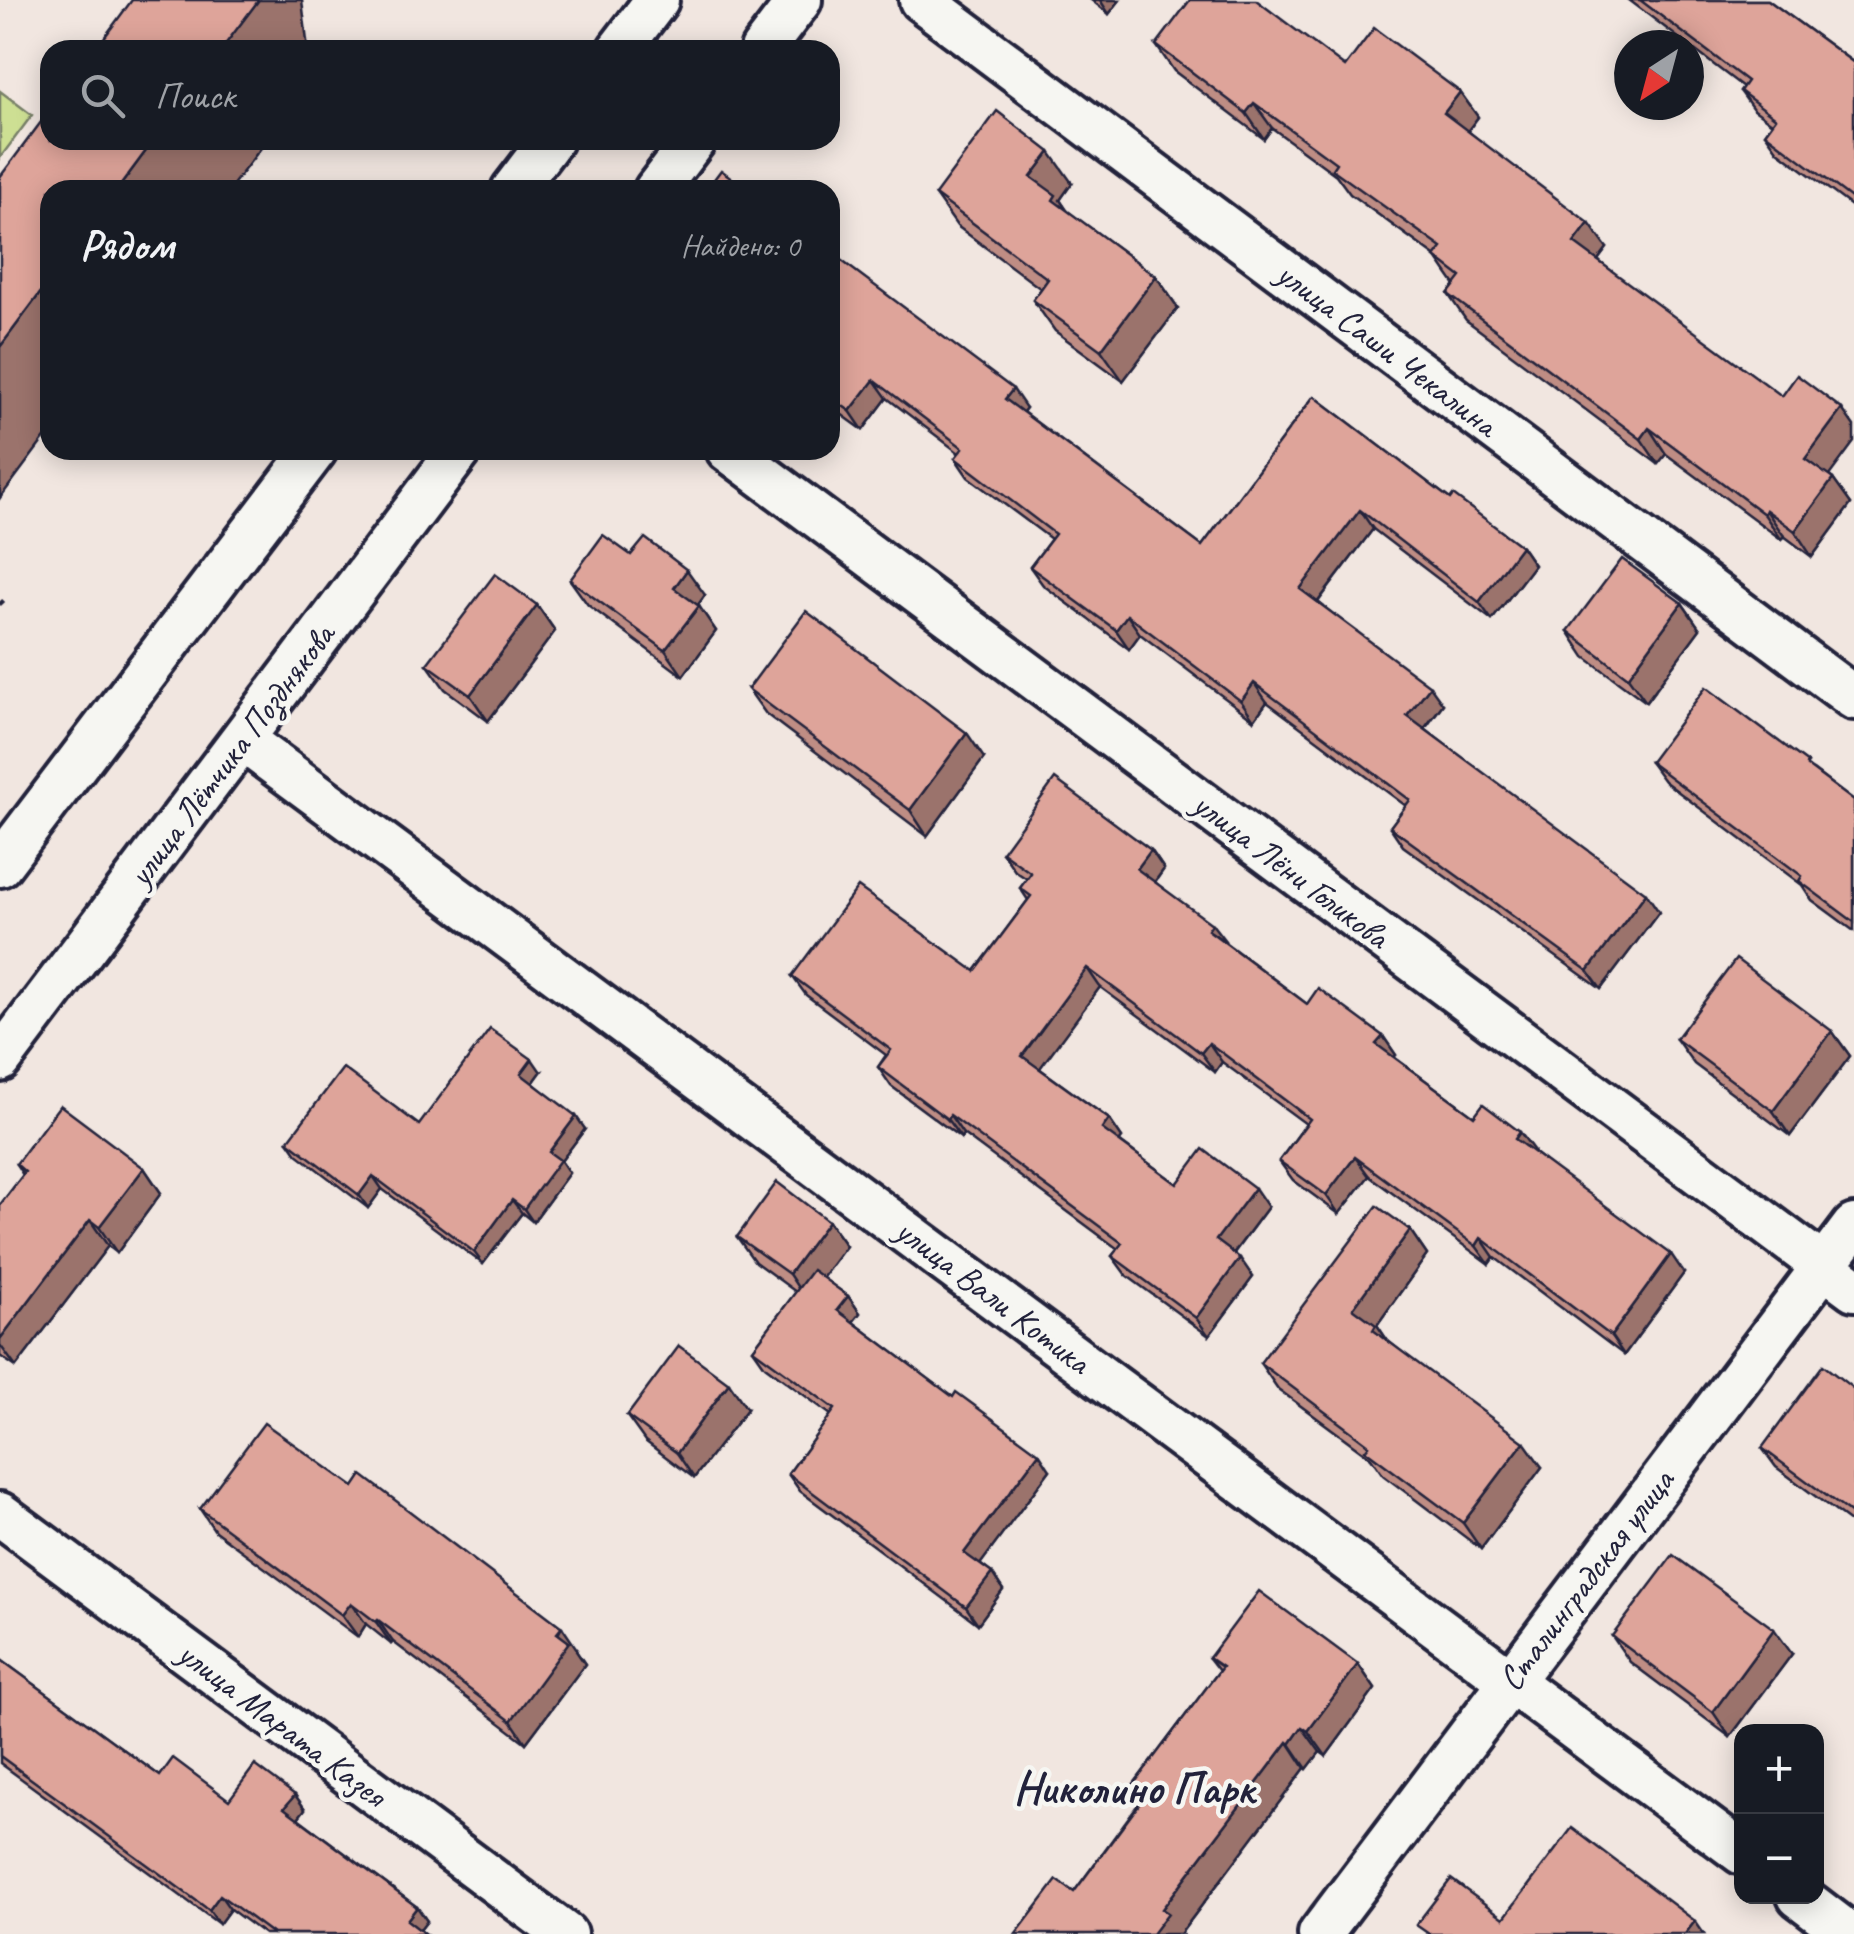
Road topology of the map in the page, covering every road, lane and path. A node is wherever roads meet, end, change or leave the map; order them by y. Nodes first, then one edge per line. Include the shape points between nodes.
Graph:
1 (657, 0) edge
2 (800, 0) edge
3 (921, 0) edge
4 (627, 40) edge
5 (770, 40) edge
6 (542, 150) edge
7 (686, 150) edge
8 (520, 180) edge
9 (664, 180) edge
10 (307, 460) edge
11 (453, 460) edge
12 (741, 460) edge
13 (1854, 698) edge
14 (243, 740) junction
15 (0, 865) edge
16 (0, 1060) edge
17 (1854, 1226) edge
18 (1839, 1278) edge
19 (0, 1514) edge
20 (1510, 1680) junction
21 (1734, 1848) edge
22 (1810, 1904) edge
23 (565, 1934) edge
24 (1320, 1934) edge
25 (1849, 1934) edge

1 - 4 street
2 - 5 street
3 - 13 street, улица Саши Чекалина
6 - 8 street
7 - 9 street
10 - 15 street
11 - 14 street, улица Лётчика Позднякова
12 - 18 street, улица Лёни Голикова
14 - 16 street, улица Лётчика Позднякова
14 - 20 street, улица Вали Котика
17 - 18 street, Сталинградская улица
18 - 20 street, Сталинградская улица
19 - 23 street, улица Марата Казея
20 - 21 street, улица Вали Котика
20 - 24 street, Сталинградская улица
22 - 25 street

